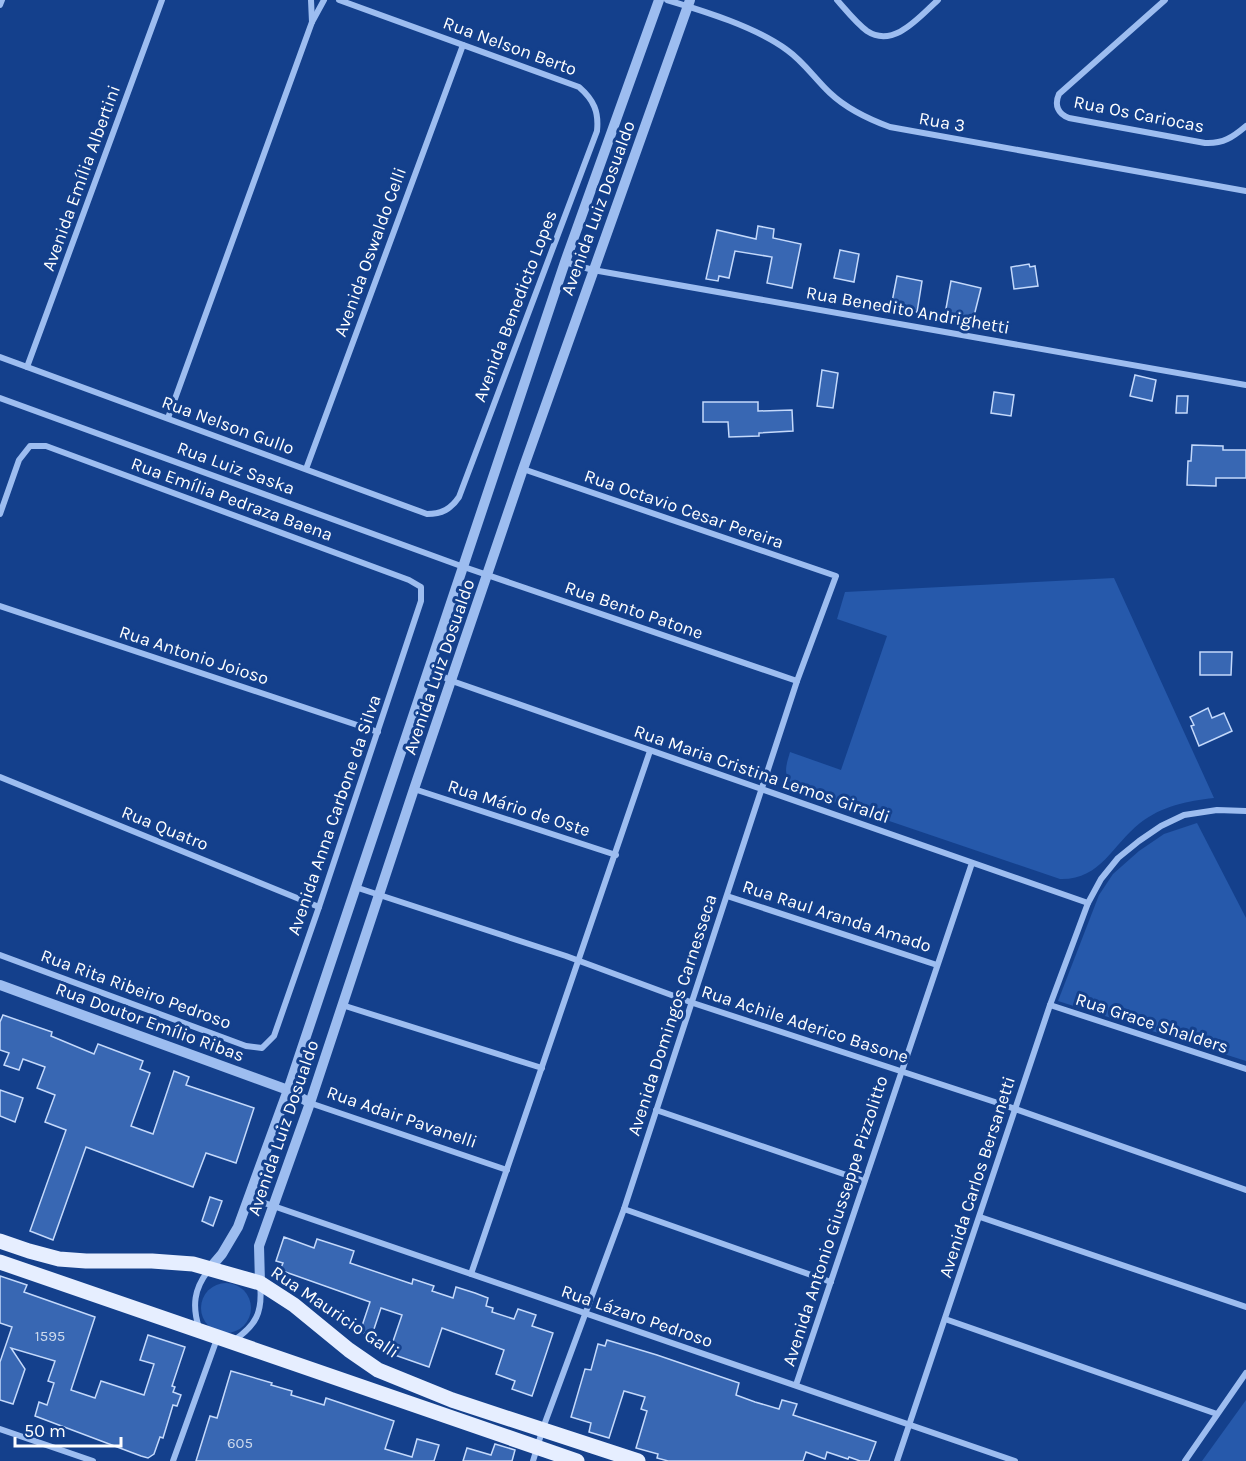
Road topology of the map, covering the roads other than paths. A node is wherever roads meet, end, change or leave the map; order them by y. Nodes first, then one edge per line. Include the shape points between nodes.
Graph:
1 (2, 0) edge
2 (162, 0) edge
3 (311, 0) edge
4 (324, 0) edge
5 (339, 0) edge
6 (659, 0) edge
7 (668, 0) edge
8 (837, 0) edge
9 (938, 0) edge
10 (1165, 0) edge
11 (688, 3) edge
12 (0, 5) edge
13 (312, 22) junction
14 (463, 45) junction
15 (595, 106) joint
16 (1246, 126) edge
17 (1246, 191) edge
18 (565, 261) junction
19 (593, 270) junction
20 (0, 357) edge
21 (27, 367) junction
22 (1246, 385) edge
23 (0, 398) edge
24 (168, 418) junction
25 (306, 469) junction
26 (523, 469) junction
27 (446, 511) joint
28 (0, 514) edge
29 (461, 566) junction
30 (488, 576) junction
31 (836, 576) joint
32 (421, 587) joint
33 (0, 606) edge
34 (428, 669) junction
35 (452, 681) junction
36 (797, 681) junction
37 (378, 732) junction
38 (650, 752) junction
39 (0, 777) edge
40 (414, 789) junction
41 (762, 789) junction
42 (1246, 811) edge
43 (616, 855) junction
44 (972, 863) junction
45 (355, 887) junction
46 (380, 895) junction
47 (727, 896) junction
48 (1088, 903) junction
49 (319, 907) junction
50 (0, 955) edge
51 (579, 962) junction
52 (937, 965) junction
53 (0, 985) edge
54 (693, 1003) junction
55 (342, 1005) junction
56 (1050, 1005) junction
57 (262, 1048) joint
58 (542, 1068) junction
59 (1246, 1069) edge
60 (901, 1071) junction
61 (288, 1090) junction
62 (310, 1103) junction
63 (1015, 1109) junction
64 (656, 1110) junction
65 (507, 1170) junction
66 (864, 1180) junction
67 (1246, 1190) edge
68 (250, 1198) junction
69 (274, 1207) junction
70 (624, 1209) junction
71 (980, 1217) junction
72 (0, 1241) edge
73 (0, 1262) edge
74 (210, 1268) junction
75 (471, 1274) junction
76 (831, 1282) junction
77 (260, 1283) junction
78 (1246, 1308) edge
79 (585, 1314) junction
80 (945, 1319) junction
81 (200, 1330) junction
82 (225, 1338) junction
83 (1246, 1373) edge
84 (796, 1385) junction
85 (1217, 1414) junction
86 (910, 1425) junction
87 (543, 1428) junction
88 (0, 1429) edge
89 (536, 1454) edge
90 (93, 1461) edge
91 (174, 1461) edge
92 (577, 1461) edge
93 (638, 1461) edge
94 (897, 1461) edge
95 (1015, 1461) edge
96 (1185, 1461) edge

1 - 12 street
2 - 21 street, Avenida Emília Albertini
3 - 13 street
4 - 13 street
5 - 14 street, Rua Nelson Berto
6 - 18 street, Avenida Luiz Dosualdo
7 - 11 street, Rua 3
8 - 9 street via 863,28 881,36 901,32
10 - 16 street, Rua Os Cariocas via 1059,94 1057,109 1069,118 1206,143 1235,136
11 - 17 street, Rua 3 via 787,50 848,107 890,127
11 - 19 street, Avenida Luiz Dosualdo
13 - 24 street
14 - 15 street, Rua Nelson Berto via 579,87
14 - 25 street, Avenida Oswaldo Celli
15 - 27 street, Avenida Benedicto Lopes via 597,131 459,497
18 - 19 street, Rua Benedito Andrighetti
18 - 29 street, Avenida Luiz Dosualdo
19 - 22 street, Rua Benedito Andrighetti
19 - 26 street, Avenida Luiz Dosualdo
20 - 21 street, Rua Nelson Gullo
21 - 24 street, Rua Nelson Gullo
23 - 29 street, Rua Luiz Saska
24 - 25 street, Rua Nelson Gullo
25 - 27 street, Rua Nelson Gullo via 427,514
26 - 30 street, Avenida Luiz Dosualdo
26 - 31 street, Rua Octavio Cesar Pereira
28 - 32 street, Rua Emília Pedraza Baena via 20,460 30,446 46,446
29 - 30 street, Rua Bento Patone
29 - 34 street, Avenida Luiz Dosualdo
30 - 35 street, Avenida Luiz Dosualdo
30 - 36 street, Rua Bento Patone
31 - 36 street, Avenida Domingos Carnesseca
32 - 37 street, Avenida Anna Carbone da Silva via 422,601
33 - 37 street, Rua Antonio Joioso
34 - 35 street, Rua Maria Cristina Lemos Giraldi
34 - 45 street, Avenida Luiz Dosualdo
35 - 38 street, Rua Maria Cristina Lemos Giraldi
35 - 40 street, Avenida Luiz Dosualdo
36 - 41 street, Avenida Domingos Carnesseca
37 - 49 street, Avenida Anna Carbone da Silva
38 - 41 street, Rua Maria Cristina Lemos Giraldi
38 - 43 street
39 - 49 street, Rua Quatro
40 - 43 street, Rua Mário de Oste
40 - 46 street, Avenida Luiz Dosualdo
41 - 44 street, Rua Maria Cristina Lemos Giraldi
41 - 47 street, Avenida Domingos Carnesseca
42 - 48 street, Avenida Carlos Bersanetti via 1184,814 1161,826 1118,858
43 - 51 street
44 - 48 street, Rua Maria Cristina Lemos Giraldi
44 - 52 street, Avenida Antonio Giusseppe Pizzolitto
45 - 46 street, Rua Achile Aderico Basone
45 - 61 street, Avenida Luiz Dosualdo
46 - 51 street, Rua Achile Aderico Basone
46 - 55 street, Avenida Luiz Dosualdo
47 - 52 street, Rua Raul Aranda Amado
47 - 54 street, Avenida Domingos Carnesseca
48 - 56 street, Avenida Carlos Bersanetti
49 - 57 street, Avenida Anna Carbone da Silva via 274,1036
50 - 57 street, Rua Rita Ribeiro Pedroso via 246,1046
51 - 54 street, Rua Achile Aderico Basone
51 - 58 street
52 - 60 street, Avenida Antonio Giusseppe Pizzolitto
53 - 61 street, Rua Doutor Emílio Ribas
54 - 60 street, Rua Achile Aderico Basone
54 - 64 street, Avenida Domingos Carnesseca
55 - 58 street
55 - 62 street, Avenida Luiz Dosualdo
56 - 59 street, Rua Grace Shalders
56 - 63 street, Avenida Carlos Bersanetti
58 - 65 street
60 - 63 street, Rua Achile Aderico Basone
60 - 66 street, Avenida Antonio Giusseppe Pizzolitto
61 - 62 street, Rua Adair Pavanelli
61 - 68 street, Avenida Luiz Dosualdo
62 - 65 street, Rua Adair Pavanelli
62 - 69 street, Avenida Luiz Dosualdo
63 - 67 street, Rua Achile Aderico Basone
63 - 71 street, Avenida Carlos Bersanetti
64 - 66 street
64 - 70 street, Avenida Domingos Carnesseca
65 - 75 street
66 - 76 street, Avenida Antonio Giusseppe Pizzolitto
68 - 69 street, Rua Lázaro Pedroso
68 - 74 street, Avenida Luiz Dosualdo via 238,1227
69 - 75 street, Rua Lázaro Pedroso
69 - 77 street, Avenida Luiz Dosualdo via 259,1246
70 - 76 street
70 - 79 street, Avenida Domingos Carnesseca
71 - 78 street
71 - 80 street, Avenida Carlos Bersanetti
72 - 74 main road, Rua Mauricio Galli via 59,1258 152,1261
73 - 81 main road
74 - 77 main road, Rua Mauricio Galli
74 - 81 street, Avenida Luiz Dosualdo via 194,1297
75 - 79 street, Rua Lázaro Pedroso
76 - 84 street, Avenida Antonio Giusseppe Pizzolitto
77 - 82 street, Avenida Luiz Dosualdo via 257,1317 247,1331
77 - 87 main road, Rua Mauricio Galli via 378,1370 452,1400
79 - 84 street, Rua Lázaro Pedroso
79 - 87 street, Avenida Domingos Carnesseca
80 - 85 street
80 - 86 street, Avenida Carlos Bersanetti
81 - 82 main road
82 - 89 main road
82 - 91 street, Avenida Luiz Dosualdo
83 - 85 street
84 - 86 street, Rua Lázaro Pedroso
85 - 96 street
86 - 94 street, Avenida Carlos Bersanetti
86 - 95 street, Rua Lázaro Pedroso
87 - 89 street, Avenida Domingos Carnesseca
87 - 93 main road, Rua Mauricio Galli
88 - 90 street
89 - 92 main road

